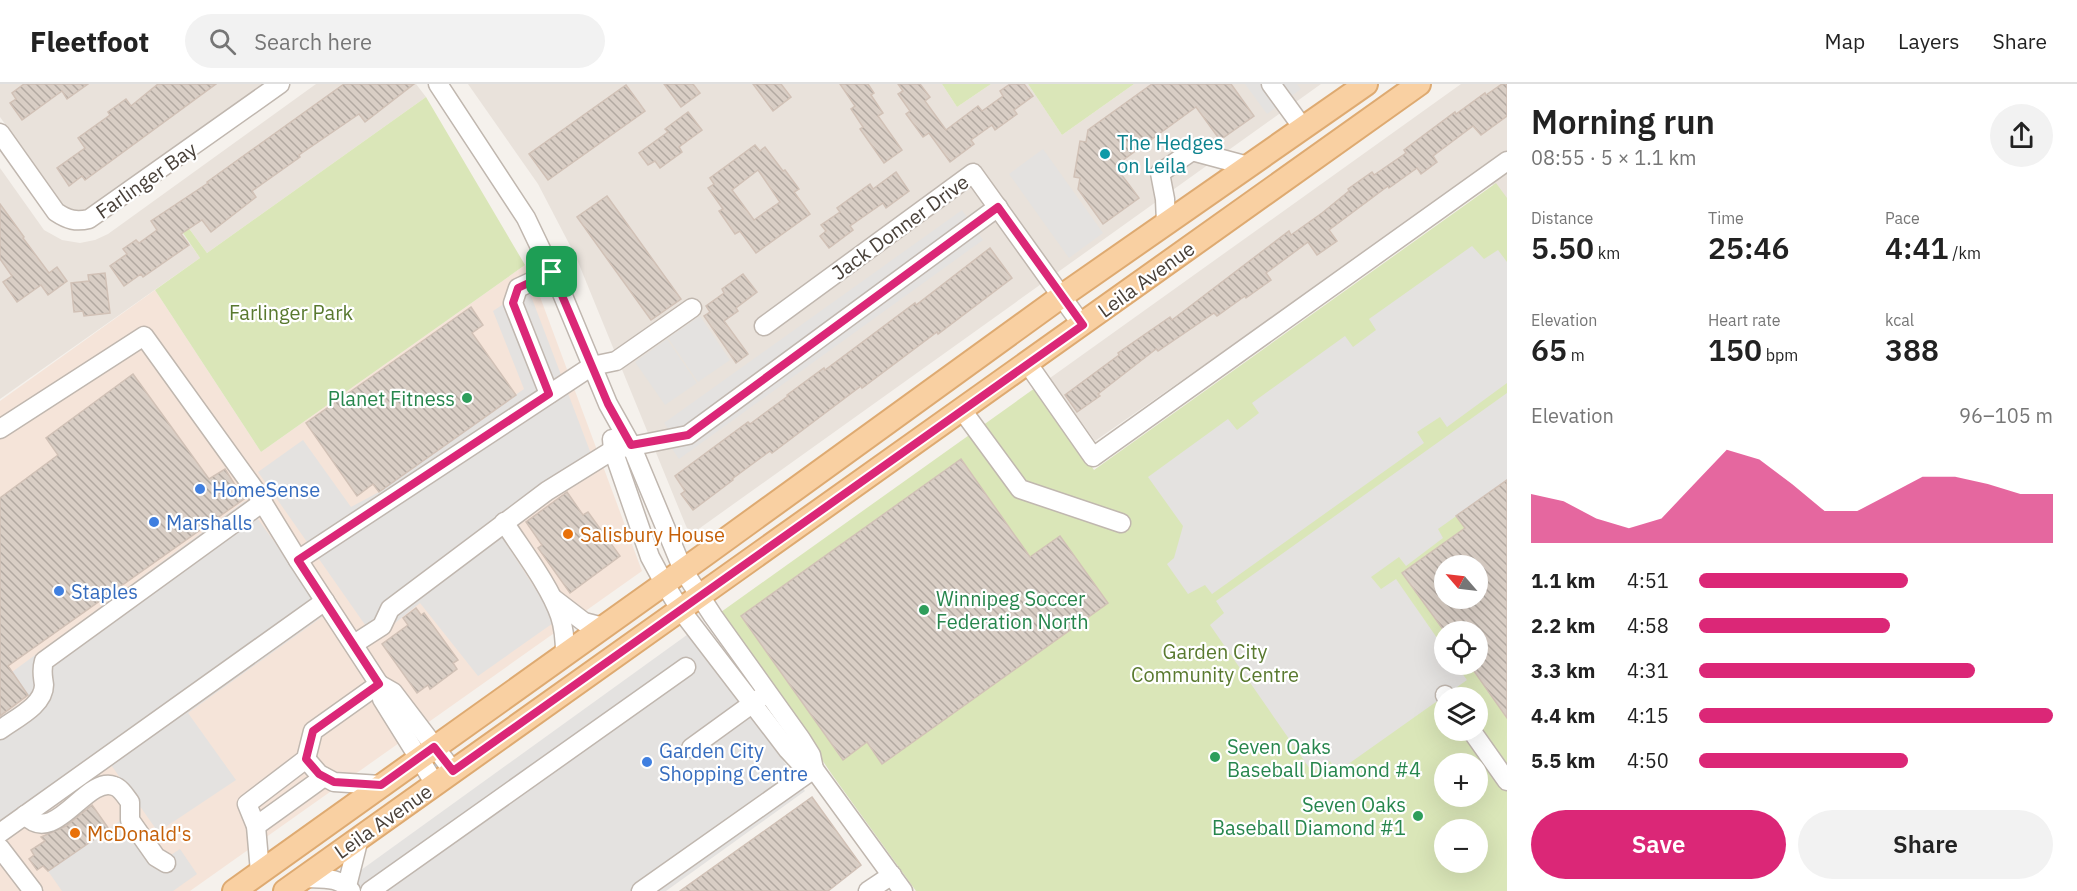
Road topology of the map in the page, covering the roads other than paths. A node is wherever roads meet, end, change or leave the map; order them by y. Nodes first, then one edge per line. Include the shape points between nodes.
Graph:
1 (280, 84) edge
2 (438, 84) edge
3 (1271, 84) edge
4 (1366, 84) edge
5 (1419, 84) edge
6 (1303, 128) junction
7 (0, 133) edge
8 (1507, 161) edge
9 (1248, 166) junction
10 (998, 207) junction
11 (1166, 223) junction
12 (552, 272) junction
13 (1062, 296) junction
14 (692, 308) dead end
15 (1083, 325) junction
16 (764, 326) dead end
17 (1028, 364) junction
18 (592, 366) junction
19 (549, 394) junction
20 (608, 404) junction
21 (962, 410) junction
22 (0, 429) edge
23 (631, 445) junction
24 (613, 450) junction
25 (263, 502) junction
26 (504, 522) junction
27 (1122, 523) dead end
28 (298, 560) junction
29 (683, 570) junction
30 (664, 583) junction
31 (699, 595) junction
32 (551, 596) junction
33 (325, 601) junction
34 (680, 609) junction
35 (603, 627) junction
36 (354, 644) junction
37 (565, 654) junction
38 (686, 667) dead end
39 (379, 684) junction
40 (768, 691) junction
41 (752, 704) junction
42 (0, 730) edge
43 (1479, 741) edge
44 (691, 748) dead end
45 (426, 753) junction
46 (306, 759) junction
47 (814, 769) junction
48 (324, 777) junction
49 (444, 778) junction
50 (1507, 781) edge
51 (381, 785) junction
52 (25, 814) junction
53 (256, 826) junction
54 (0, 832) edge
55 (359, 838) junction
56 (0, 848) edge
57 (166, 864) dead end
58 (260, 872) junction
59 (892, 875) junction
60 (304, 878) junction
61 (349, 888) edge
62 (33, 891) edge
63 (234, 891) edge
64 (285, 891) edge
65 (370, 891) edge
66 (641, 891) edge
67 (868, 891) edge
68 (903, 891) edge

1 - 7 street, Farlinger Bay via 89,219 78,222 56,212
2 - 12 street via 526,218
3 - 6 street
4 - 6 main road, Leila Avenue
5 - 15 main road, Leila Avenue
6 - 9 main road, Leila Avenue
8 - 17 street via 1093,457
9 - 11 main road, Leila Avenue
9 - 11 street via 1192,151 1160,173
10 - 13 street, Jack Donner Drive
10 - 16 street, Jack Donner Drive via 973,173
10 - 23 street via 688,435
11 - 13 main road, Leila Avenue
12 - 18 street
12 - 19 street via 518,288 513,303
13 - 15 street, Jack Donner Drive
13 - 29 main road, Leila Avenue
14 - 18 street via 616,361
15 - 17 main road, Leila Avenue
17 - 21 main road, Leila Avenue
18 - 19 street
18 - 20 street
19 - 28 street
20 - 23 street
20 - 24 street
21 - 27 street via 1020,489
21 - 31 main road, Leila Avenue
22 - 25 street via 144,336
23 - 24 street
23 - 29 street
24 - 26 street
24 - 30 street via 650,557
25 - 28 street
25 - 42 street via 44,661 42,695
26 - 32 street
26 - 36 street via 390,609 382,626
28 - 33 street
29 - 30 main road, Leila Avenue
29 - 31 street
30 - 34 street
30 - 35 main road, Leila Avenue
31 - 34 main road, Leila Avenue
31 - 40 street
32 - 35 street via 584,622
32 - 37 street via 560,615
33 - 36 street
33 - 52 street
34 - 41 street
34 - 49 main road, Leila Avenue
35 - 37 main road, Leila Avenue
36 - 39 street
37 - 45 main road, Leila Avenue
38 - 65 street
39 - 45 street via 393,692
39 - 46 street via 313,731
40 - 41 street
40 - 47 street via 811,755
41 - 44 street
41 - 47 street via 801,764
43 - 50 street
45 - 49 street
45 - 51 main road, Leila Avenue
46 - 48 street
46 - 53 street via 247,804
47 - 59 street
47 - 66 street
48 - 51 street via 334,782
48 - 53 street
49 - 55 main road, Leila Avenue
51 - 58 main road, Leila Avenue
52 - 54 street
52 - 57 street via 36,822 46,823 106,785 118,788 130,802 130,820 156,857
53 - 58 street
55 - 60 main road, Leila Avenue
55 - 61 street
56 - 62 street
58 - 63 main road, Leila Avenue
59 - 67 street
59 - 68 street
60 - 61 street via 332,879
60 - 64 main road, Leila Avenue

